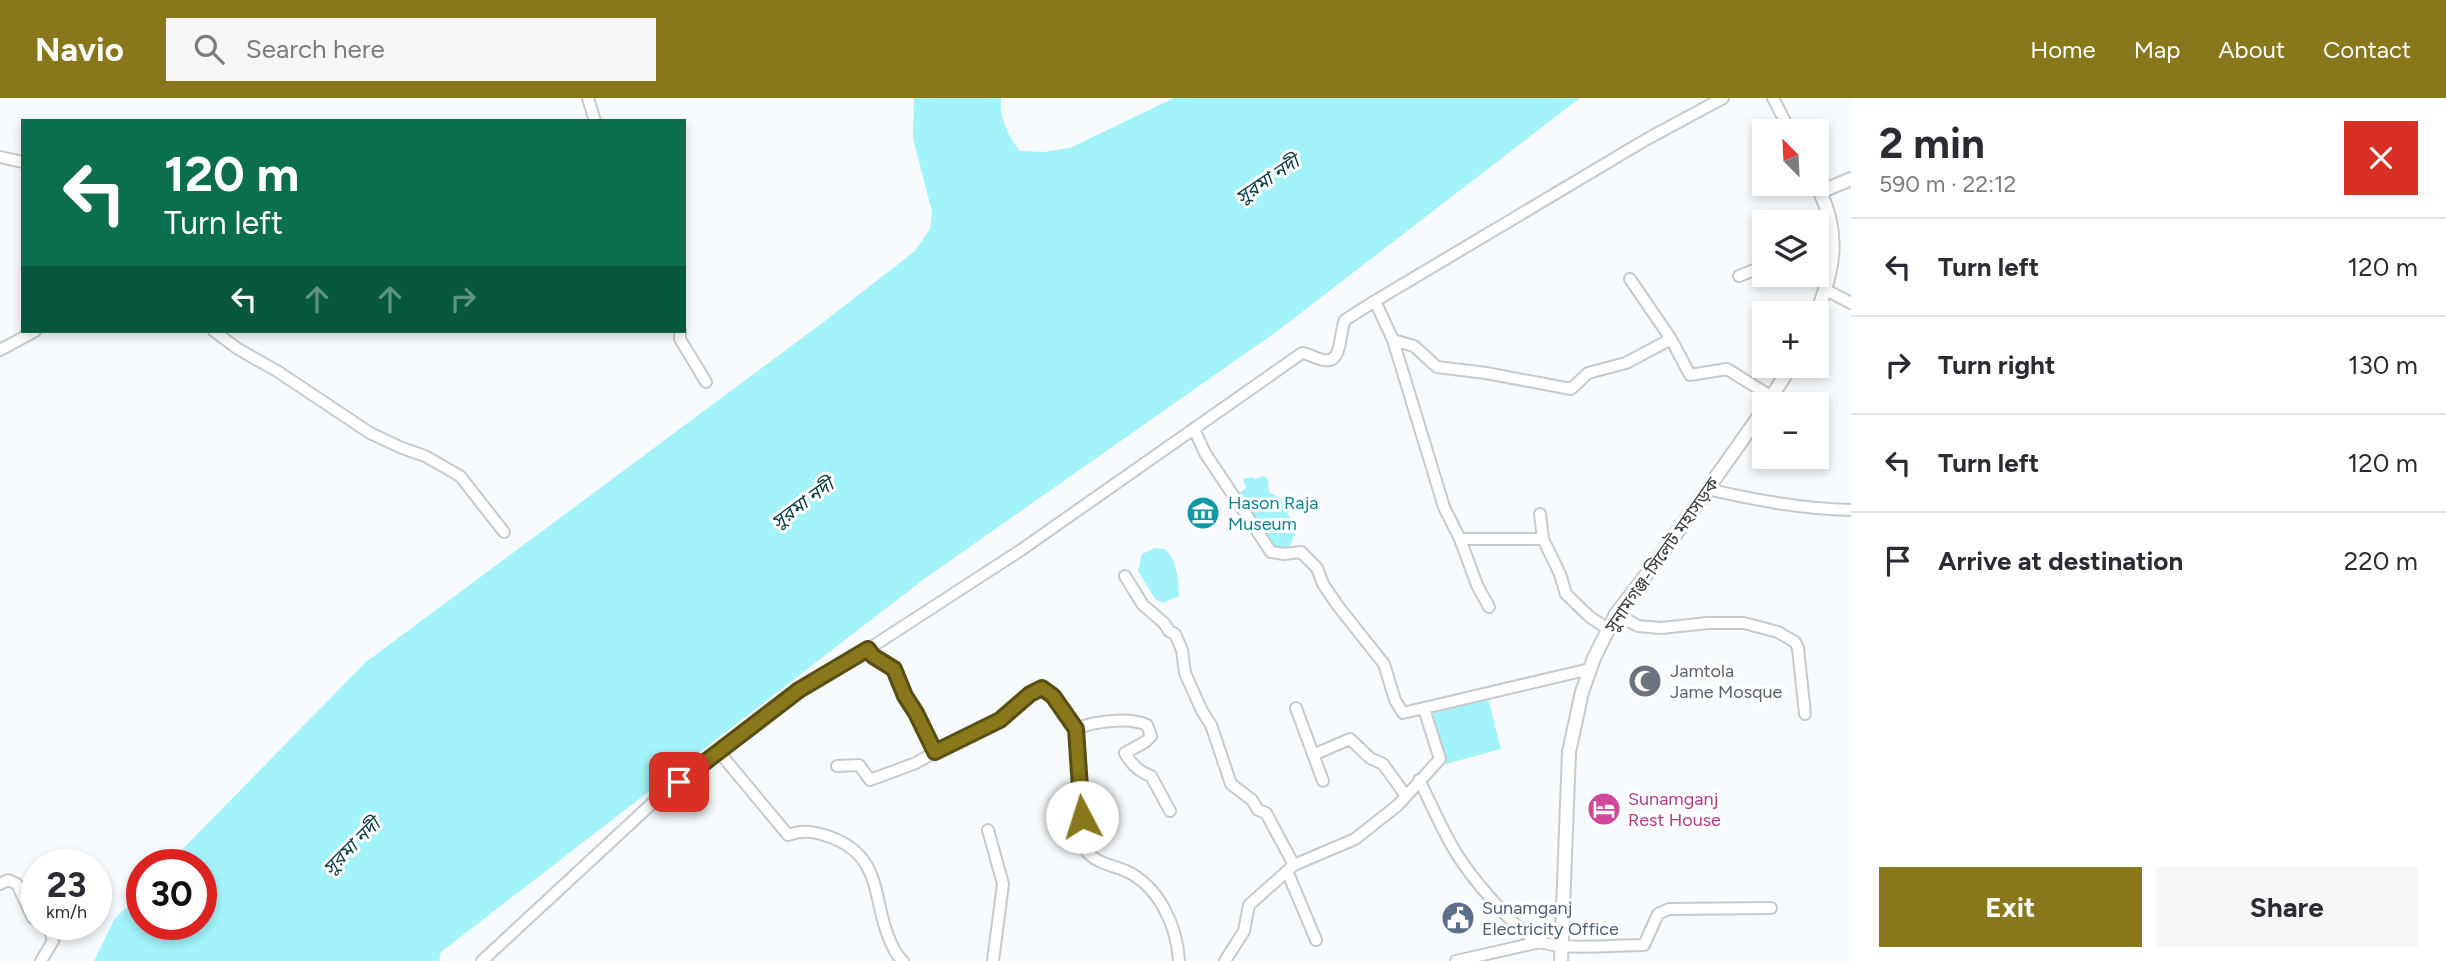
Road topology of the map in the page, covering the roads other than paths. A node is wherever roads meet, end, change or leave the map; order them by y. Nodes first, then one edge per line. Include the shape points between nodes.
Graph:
1 (588, 98) edge
2 (1723, 98) edge
3 (1773, 98) edge
4 (594, 119) edge
5 (1784, 119) edge
6 (0, 157) edge
7 (21, 162) edge
8 (1851, 179) edge
9 (1829, 185) edge
10 (1822, 196) edge
11 (1833, 242) junction
12 (1829, 243) edge
13 (1752, 271) edge
14 (1739, 276) dead end
15 (1630, 279) dead end
16 (1826, 290) junction
17 (1374, 301) junction
18 (1822, 301) edge
19 (1851, 303) edge
20 (31, 333) edge
21 (217, 333) edge
22 (680, 333) edge
23 (1671, 339) junction
24 (1393, 340) junction
25 (0, 350) edge
26 (706, 382) dead end
27 (1758, 392) edge
28 (1752, 426) edge
29 (1195, 429) junction
30 (1707, 489) junction
31 (1851, 510) edge
32 (1540, 514) dead end
33 (504, 532) dead end
34 (1460, 539) junction
35 (1543, 539) junction
36 (1125, 576) dead end
37 (1489, 607) dead end
38 (1616, 614) junction
39 (1608, 629) junction
40 (868, 649) junction
41 (1590, 669) junction
42 (1296, 708) dead end
43 (1424, 709) junction
44 (1805, 714) dead end
45 (1076, 729) junction
46 (719, 752) junction
47 (935, 752) junction
48 (1313, 755) junction
49 (837, 766) dead end
50 (1419, 780) junction
51 (1323, 781) dead end
52 (1406, 796) junction
53 (1171, 811) dead end
54 (988, 830) dead end
55 (1291, 868) junction
56 (0, 884) edge
57 (21, 892) edge
58 (1771, 908) dead end
59 (53, 940) edge
60 (1316, 940) dead end
61 (1540, 942) junction
62 (1562, 945) junction
63 (41, 961) edge
64 (482, 961) edge
65 (903, 961) edge
66 (993, 961) edge
67 (1179, 961) edge
68 (1225, 961) edge
69 (1456, 961) edge
70 (1562, 961) edge

1 - 4 street
2 - 17 street
3 - 5 street
6 - 7 street
8 - 9 main road
10 - 11 main road
11 - 12 street
11 - 16 main road
13 - 14 street
15 - 23 street
16 - 18 main road
16 - 19 street
17 - 24 street
17 - 29 street via 1345,320 1333,359 1302,353
20 - 25 street
21 - 33 street via 370,433 460,476
22 - 26 street
23 - 24 street via 1626,363 1588,373 1571,389 1437,367 1414,346
23 - 27 street via 1690,375 1727,369
24 - 34 street via 1444,507
28 - 30 main road, সুনামগঞ্জ-সিলেট মহাসড়ক
29 - 40 street
29 - 43 street via 1205,453 1271,552 1301,552 1317,568 1338,606 1384,663 1403,713
30 - 31 street via 1766,503
30 - 38 main road, সুনামগঞ্জ-সিলেট মহাসড়ক
32 - 35 street
34 - 35 street
34 - 37 street
35 - 39 street via 1566,594
36 - 55 street via 1143,605 1175,634 1185,673 1211,725 1231,784 1266,813
38 - 39 main road, সুনামগঞ্জ-সিলেট মহাসড়ক
38 - 44 street via 1638,626 1744,623 1779,632 1798,648
39 - 41 main road, সুনামগঞ্জ-সিলেট মহাসড়ক
40 - 46 street via 799,690
40 - 47 street via 894,669
41 - 43 street
41 - 62 main road, সুনামগঞ্জ-সিলেট মহাসড়ক via 1569,752
42 - 48 street
43 - 50 street via 1440,759
45 - 47 street via 1042,688 1000,720
45 - 53 street via 1135,719 1147,725 1151,736 1125,753 1142,773 1151,776
45 - 67 street via 1087,852 1146,885 1166,910
46 - 64 street via 659,797
46 - 65 street via 788,835 816,832 864,858 886,932
47 - 49 street via 870,780 859,765
48 - 51 street
48 - 52 street via 1350,739 1383,764
50 - 52 street
50 - 61 street via 1467,869 1516,925
52 - 55 street via 1355,839
54 - 66 street via 1003,884
55 - 60 street
55 - 68 street via 1249,905 1244,931
56 - 57 street via 8,880
58 - 62 street via 1669,909 1658,914 1644,945
59 - 63 street
61 - 62 street
61 - 69 street
62 - 70 main road, সুনামগঞ্জ-সিলেট মহাসড়ক

